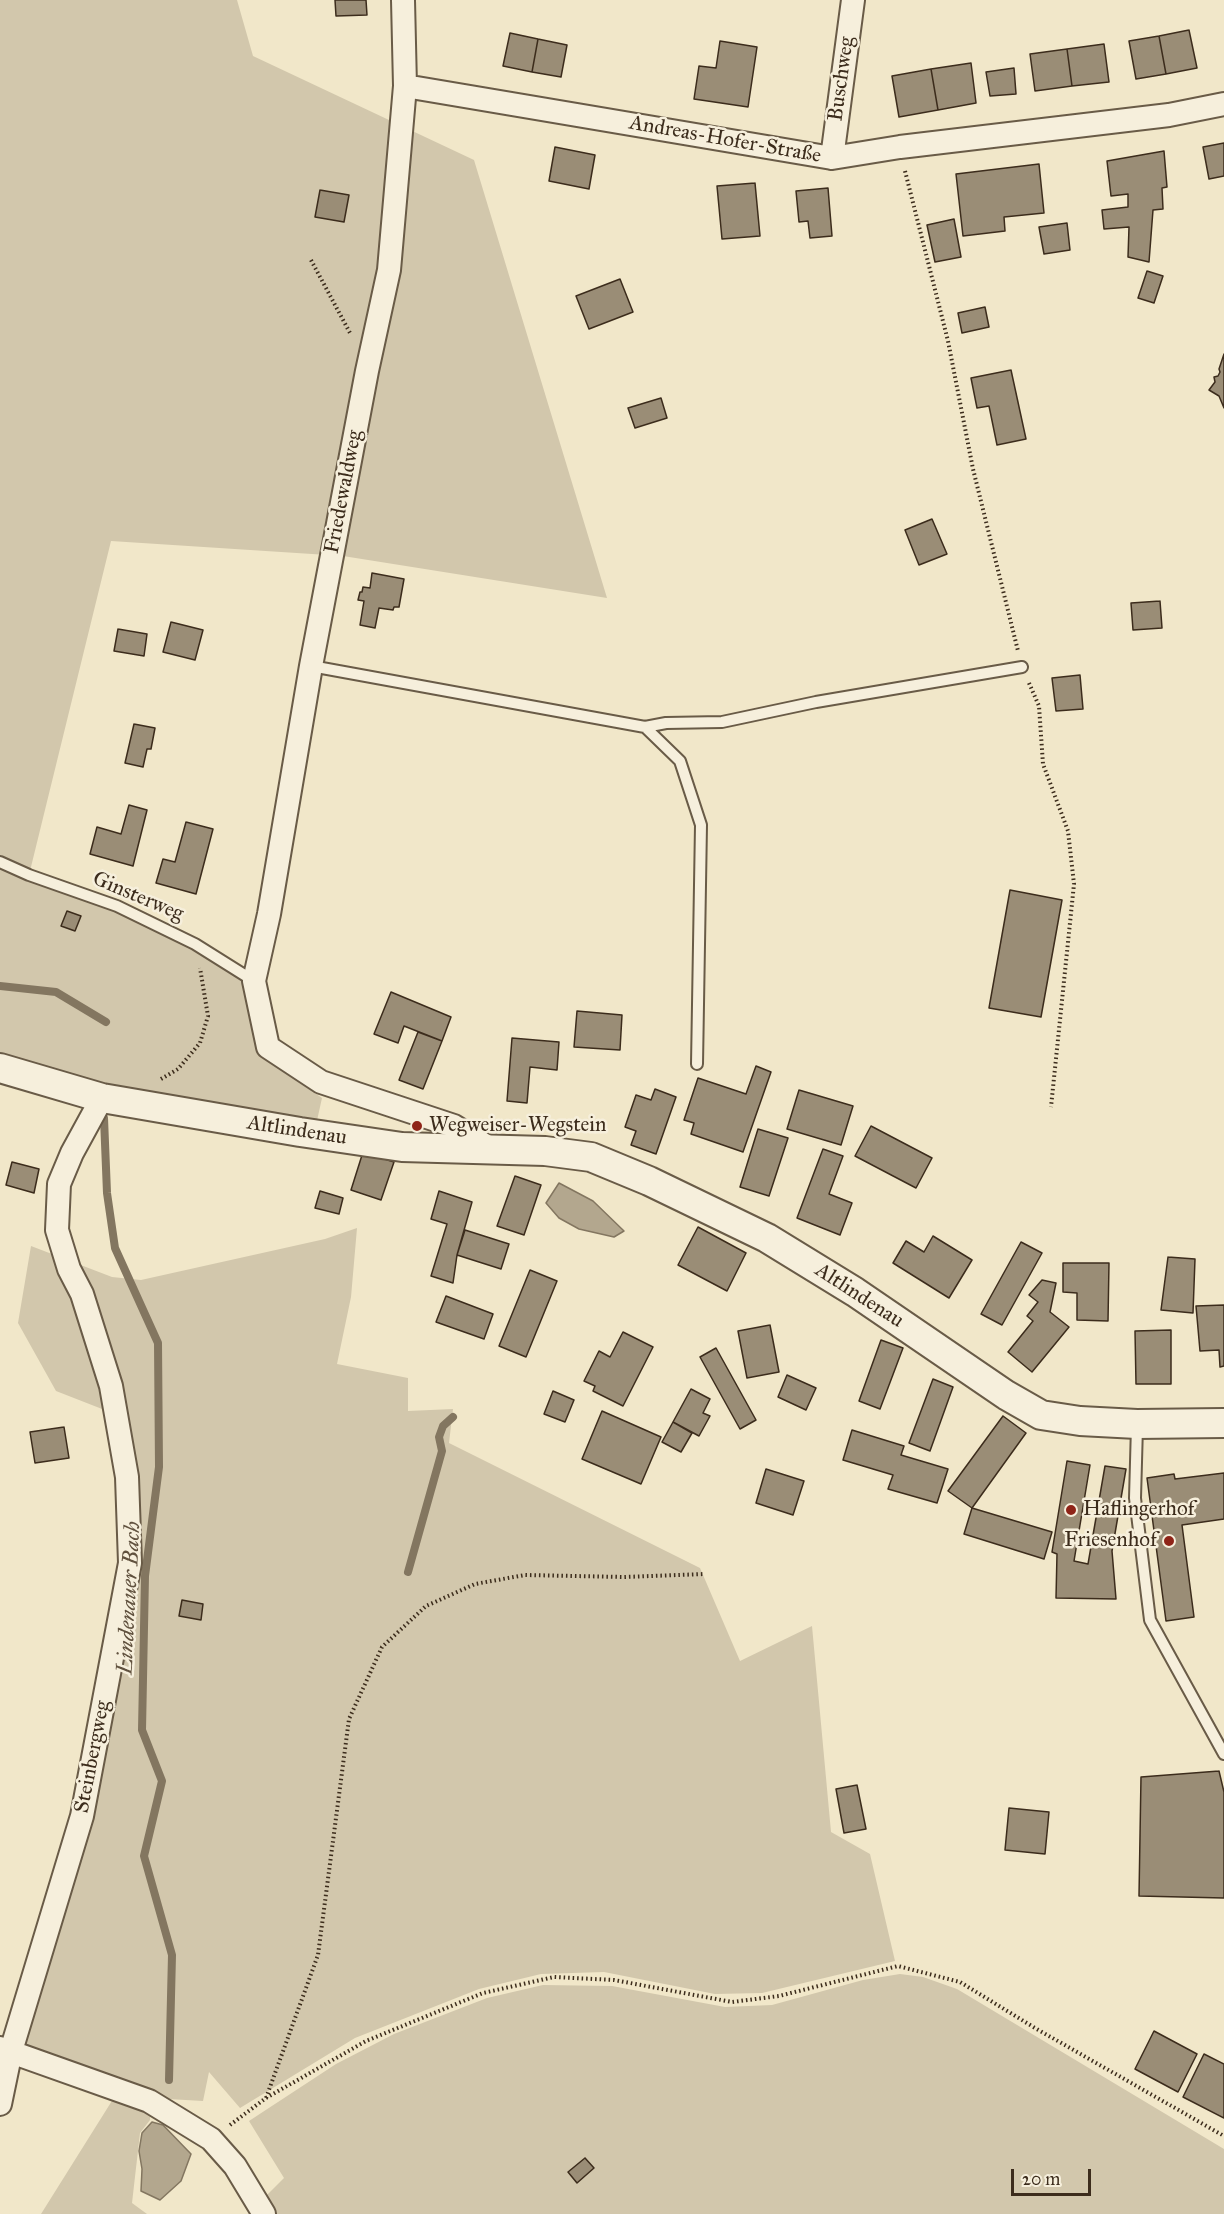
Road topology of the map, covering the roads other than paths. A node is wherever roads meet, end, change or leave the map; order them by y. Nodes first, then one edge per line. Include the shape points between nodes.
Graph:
1 (403, 0) edge
2 (853, 0) edge
3 (405, 86) junction
4 (1224, 104) edge
5 (832, 158) junction
6 (311, 666) junction
7 (1022, 667) road end
8 (645, 727) junction
9 (0, 862) edge
10 (254, 981) junction
11 (697, 1064) dead end
12 (0, 1068) edge
13 (102, 1098) junction
14 (494, 1150) junction
15 (1224, 1423) edge
16 (1137, 1424) junction
17 (1224, 1754) edge
18 (6, 2050) edge
19 (0, 2104) edge
20 (264, 2214) edge

1 - 3 street, Friedewaldweg
2 - 5 street, Buschweg
3 - 5 street, Andreas-Hofer-Straße
3 - 6 street, Friedewaldweg via 389,270
4 - 5 street, Andreas-Hofer-Straße via 1169,115
6 - 8 lane
6 - 10 street, Friedewaldweg
7 - 8 lane via 722,722
8 - 11 lane via 680,761 701,825
9 - 10 lane, Ginsterweg via 117,906 195,944
10 - 14 street, Altlindenau via 268,1047 321,1082 454,1126
12 - 13 street, Altlindenau
13 - 14 street, Altlindenau via 402,1147
13 - 18 street, Steinbergweg via 59,1184 57,1230 111,1386 127,1477 130,1563 82,1816
14 - 16 street, Altlindenau via 591,1157 649,1181 767,1238 1041,1414
15 - 16 street, Altlindenau
16 - 17 lane via 1135,1498 1150,1620
18 - 19 street, Steinbergweg
18 - 20 street via 149,2101 211,2139 235,2166

